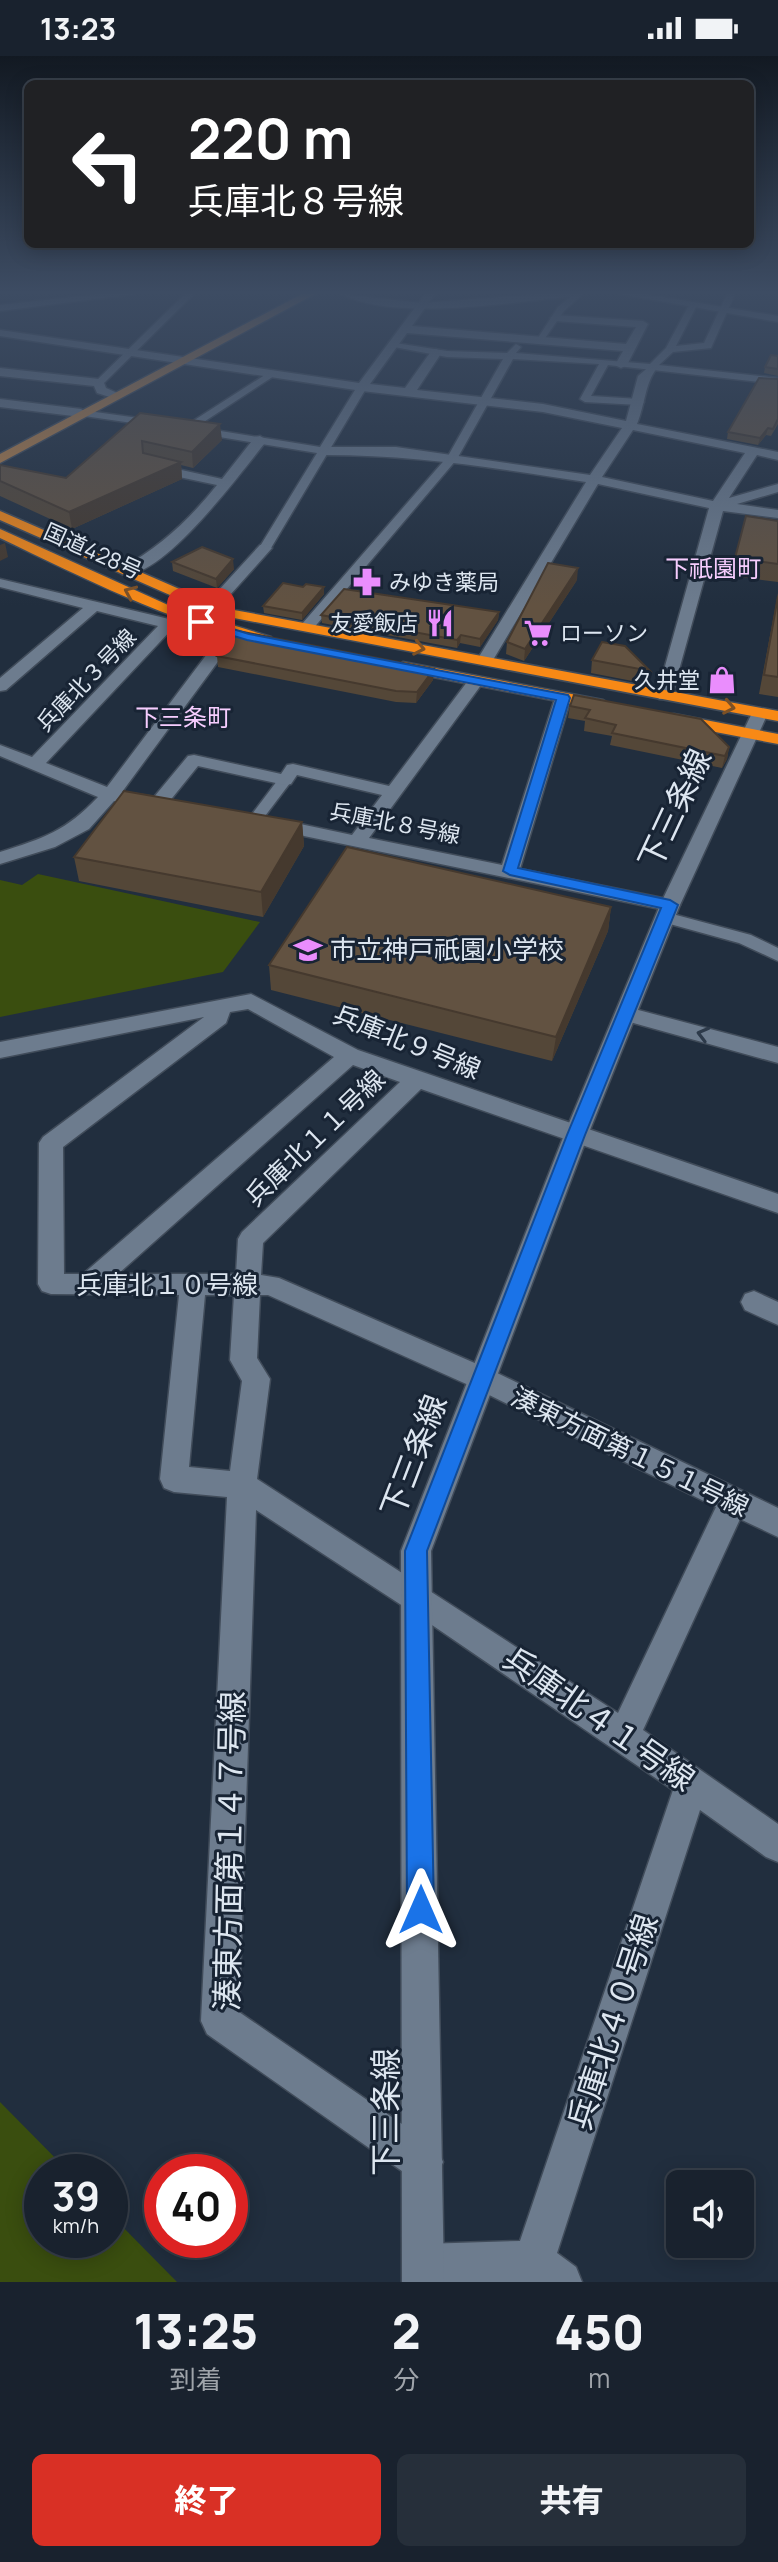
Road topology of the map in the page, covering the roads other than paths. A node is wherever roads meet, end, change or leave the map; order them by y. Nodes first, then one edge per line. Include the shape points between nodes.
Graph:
1 (110, 398) edge
2 (234, 398) edge
3 (356, 398) edge
4 (459, 398) edge
5 (487, 398) edge
6 (586, 398) edge
7 (640, 398) edge
8 (485, 401) junction
9 (639, 402) junction
10 (0, 403) edge
11 (81, 413) junction
12 (630, 426) junction
13 (187, 428) junction
14 (260, 440) junction
15 (325, 451) junction
16 (753, 451) junction
17 (778, 456) edge
18 (453, 457) junction
19 (0, 459) edge
20 (151, 463) edge
21 (594, 479) junction
22 (224, 483) junction
23 (778, 488) edge
24 (717, 506) junction
25 (778, 514) edge
26 (0, 515) edge
27 (0, 533) edge
28 (265, 548) joint
29 (127, 571) junction
30 (0, 583) edge
31 (93, 607) junction
32 (218, 611) junction
33 (201, 622) junction
34 (169, 624) junction
35 (307, 627) junction
36 (231, 633) junction
37 (278, 643) edge
38 (485, 660) junction
39 (384, 663) edge
40 (476, 681) junction
41 (0, 686) edge
42 (665, 695) junction
43 (563, 698) junction
44 (626, 710) edge
45 (658, 716) edge
46 (766, 725) edge
47 (0, 750) edge
48 (33, 766) junction
49 (285, 780) junction
50 (393, 792) junction
51 (110, 795) junction
52 (158, 804) junction
53 (185, 809) edge
54 (247, 820) joint
55 (358, 840) junction
56 (0, 858) edge
57 (510, 871) junction
58 (668, 911) junction
59 (778, 955) edge
60 (220, 1005) junction
61 (627, 1014) junction
62 (0, 1050) edge
63 (778, 1055) edge
64 (350, 1056) junction
65 (417, 1079) junction
66 (576, 1135) junction
67 (778, 1204) edge
68 (247, 1284) junction
69 (88, 1285) junction
70 (193, 1286) junction
71 (754, 1302) dead end
72 (778, 1314) edge
73 (483, 1379) junction
74 (242, 1485) junction
75 (733, 1503) junction
76 (778, 1523) edge
77 (418, 1596) junction
78 (624, 1735) junction
79 (692, 1783) junction
80 (778, 1845) edge
81 (423, 2162) junction
82 (547, 2272) edge
83 (423, 2273) edge

1 - 11 main road
2 - 13 lane
3 - 15 lane
4 - 8 street
5 - 8 lane
6 - 9 lane
7 - 9 street
8 - 12 street
8 - 18 lane
9 - 12 street
10 - 11 street
11 - 13 lane
11 - 19 main road
12 - 16 street
12 - 21 street
13 - 14 lane
14 - 15 lane
14 - 22 street
15 - 18 street
15 - 28 lane
16 - 17 street
16 - 24 street
18 - 21 street
18 - 35 lane
20 - 22 street
21 - 24 street
21 - 38 street
22 - 29 street via 179,537
23 - 24 street
24 - 25 street
24 - 42 street
26 - 29 highway, 国道428号
33 -> 27 highway, 国道428号
28 - 32 street via 223,594
29 - 32 highway, 国道428号
30 - 31 street
31 - 34 street
31 - 41 street
32 - 33 street
32 - 35 highway, 国道428号
33 - 34 street
33 - 36 highway, 国道428号
34 - 48 street, 兵庫北３号線
35 -> 38 highway, 国道428号
36 - 37 highway, 国道428号
36 - 51 street
38 - 42 highway, 国道428号
39 - 40 highway
40 - 43 highway
40 - 50 street
42 -> 46 highway, 国道428号
43 - 44 highway
43 - 57 street
45 - 46 highway
46 - 58 street, 下三条線
47 - 48 street
48 - 51 street
49 - 50 street via 293,769
49 - 52 street via 194,760
49 - 54 lane
50 - 55 street
51 - 52 street
51 - 56 street via 82,825 48,843
52 - 53 street
54 - 55 street, 兵庫北８号線
55 - 57 street, 兵庫北８号線
57 - 58 street, 兵庫北８号線
58 - 59 lane
58 - 61 street, 下三条線
60 - 62 street, 兵庫北９号線
60 - 64 street, 兵庫北９号線 via 251,1001
60 - 69 street, 兵庫北１０号線 via 218,1018 51,1143 51,1284
63 -> 61 street
61 - 66 street, 下三条線
64 - 65 street, 兵庫北９号線
64 - 69 street
65 - 66 street, 兵庫北９号線
65 - 68 street, 兵庫北１１号線 via 251,1239
66 - 67 street, 兵庫北９号線
66 - 73 street, 下三条線
68 - 70 street, 兵庫北１０号線
68 - 73 street, 兵庫北１０号線 via 270,1285
68 - 74 street, 兵庫北１１号線 via 243,1360 256,1379
69 - 70 street, 兵庫北１０号線
70 - 74 street via 174,1479
71 - 72 street
73 - 75 street, 湊東方面第１５１号線
73 - 77 street, 下三条線 via 416,1551
74 - 77 street, 兵庫北４１号線
74 - 81 street, 湊東方面第１４７号線 via 220,2021
75 - 76 street, 湊東方面第１５１号線
75 - 78 street
77 - 78 street, 兵庫北４１号線
77 - 81 street, 下三条線
78 - 79 street, 兵庫北４１号線
79 - 80 street, 兵庫北４１号線
79 - 82 street, 兵庫北４０号線
81 - 83 street, 下三条線
82 - 83 street

